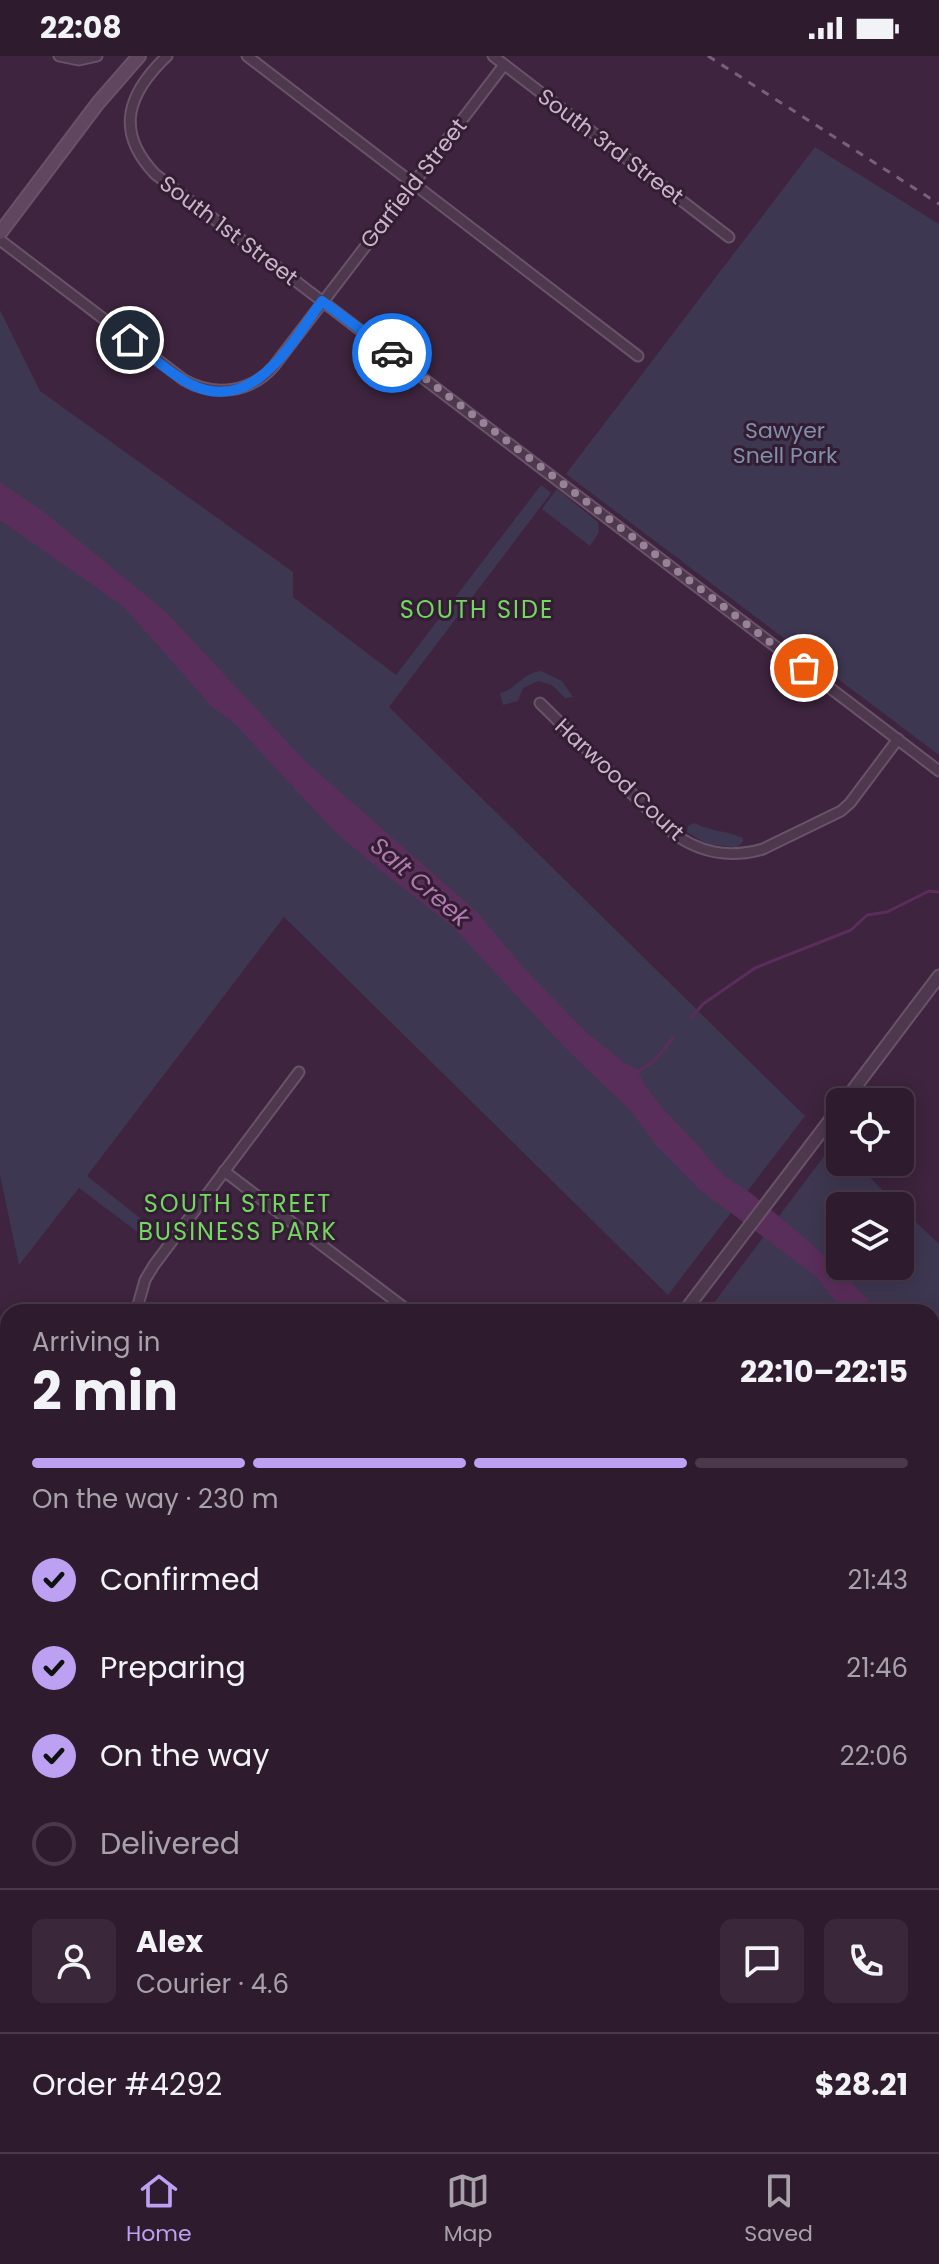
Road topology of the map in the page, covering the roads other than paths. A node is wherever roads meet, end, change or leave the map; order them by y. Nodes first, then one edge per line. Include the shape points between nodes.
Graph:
1 (59, 56) edge
2 (97, 56) edge
3 (139, 56) edge
4 (167, 56) edge
5 (247, 56) edge
6 (493, 56) edge
7 (504, 65) junction
8 (413, 182) junction
9 (0, 233) edge
10 (729, 237) dead end
11 (0, 240) edge
12 (322, 301) junction
13 (638, 356) dead end
14 (540, 703) dead end
15 (898, 739) junction
16 (939, 771) edge
17 (939, 976) edge
18 (299, 1072) dead end
19 (854, 1088) edge
20 (826, 1125) edge
21 (224, 1171) junction
22 (138, 1304) edge
23 (399, 1304) edge
24 (690, 1304) edge

1 - 2 street
3 - 9 main road
4 - 12 street, South 1st Street via 149,73 133,101 130,125 136,149 155,174
5 - 8 street
6 - 7 street, South 3rd Street
7 - 8 street, Garfield Street
7 - 10 street, South 3rd Street
8 - 12 street, Garfield Street
8 - 13 street
11 - 12 street, Garfield Street via 177,375 209,390 238,388 265,376
12 - 15 street, South 1st Street
14 - 15 street, Harwood Court via 669,830 692,845 723,854 763,849 841,811
15 - 16 street, South 1st Street
17 - 19 street
18 - 21 street
20 - 24 street
21 - 22 street via 154,1265
21 - 23 street

